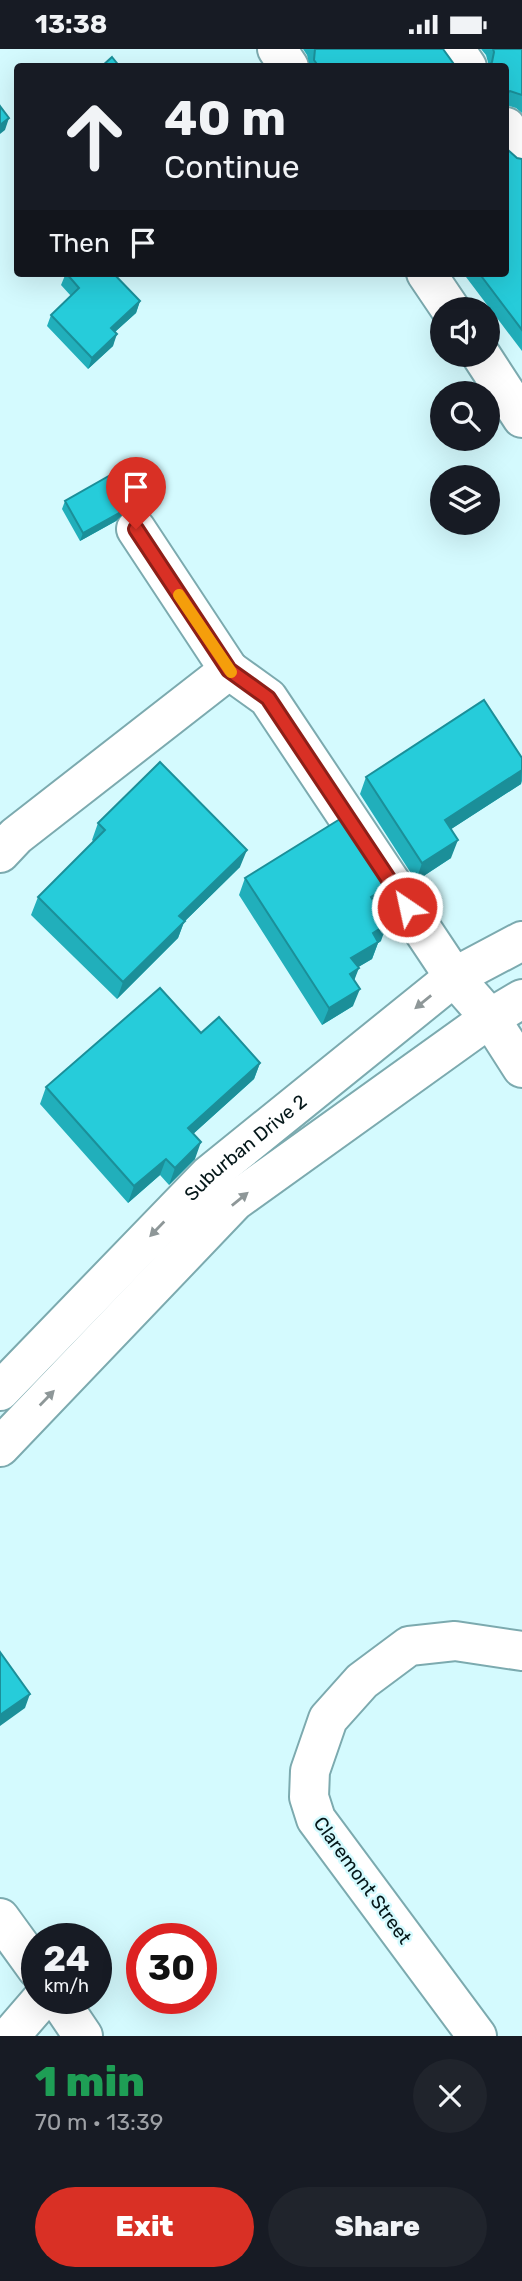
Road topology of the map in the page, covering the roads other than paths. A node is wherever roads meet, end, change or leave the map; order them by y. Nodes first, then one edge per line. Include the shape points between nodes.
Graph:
1 (509, 132) edge
2 (522, 153) edge
3 (429, 277) edge
4 (442, 297) edge
5 (489, 367) edge
6 (522, 418) edge
7 (136, 529) dead end
8 (229, 670) junction
9 (0, 853) edge
10 (522, 941) edge
11 (454, 977) junction
12 (522, 999) edge
13 (490, 1019) junction
14 (522, 1068) edge
15 (0, 1391) edge
16 (0, 1447) edge
17 (522, 1651) edge
18 (0, 1919) edge
19 (21, 1947) edge
20 (28, 2014) edge
21 (68, 2014) edge
22 (10, 2036) edge
23 (83, 2036) edge
24 (477, 2036) edge

1 - 2 street
3 - 4 street
5 - 6 street
7 - 8 street
8 - 9 street
8 - 11 street via 268,698
10 - 11 street, Suburban Drive 2
11 - 13 street
11 -> 15 street, Suburban Drive 2 via 209,1175
12 - 13 street, Suburban Drive 2
13 - 14 street
16 -> 13 street, Suburban Drive 2 via 236,1201
17 - 24 street, Claremont Street via 455,1641 409,1646 362,1681 328,1719 310,1771 316,1819
18 - 19 street
20 - 22 street
21 - 23 street

